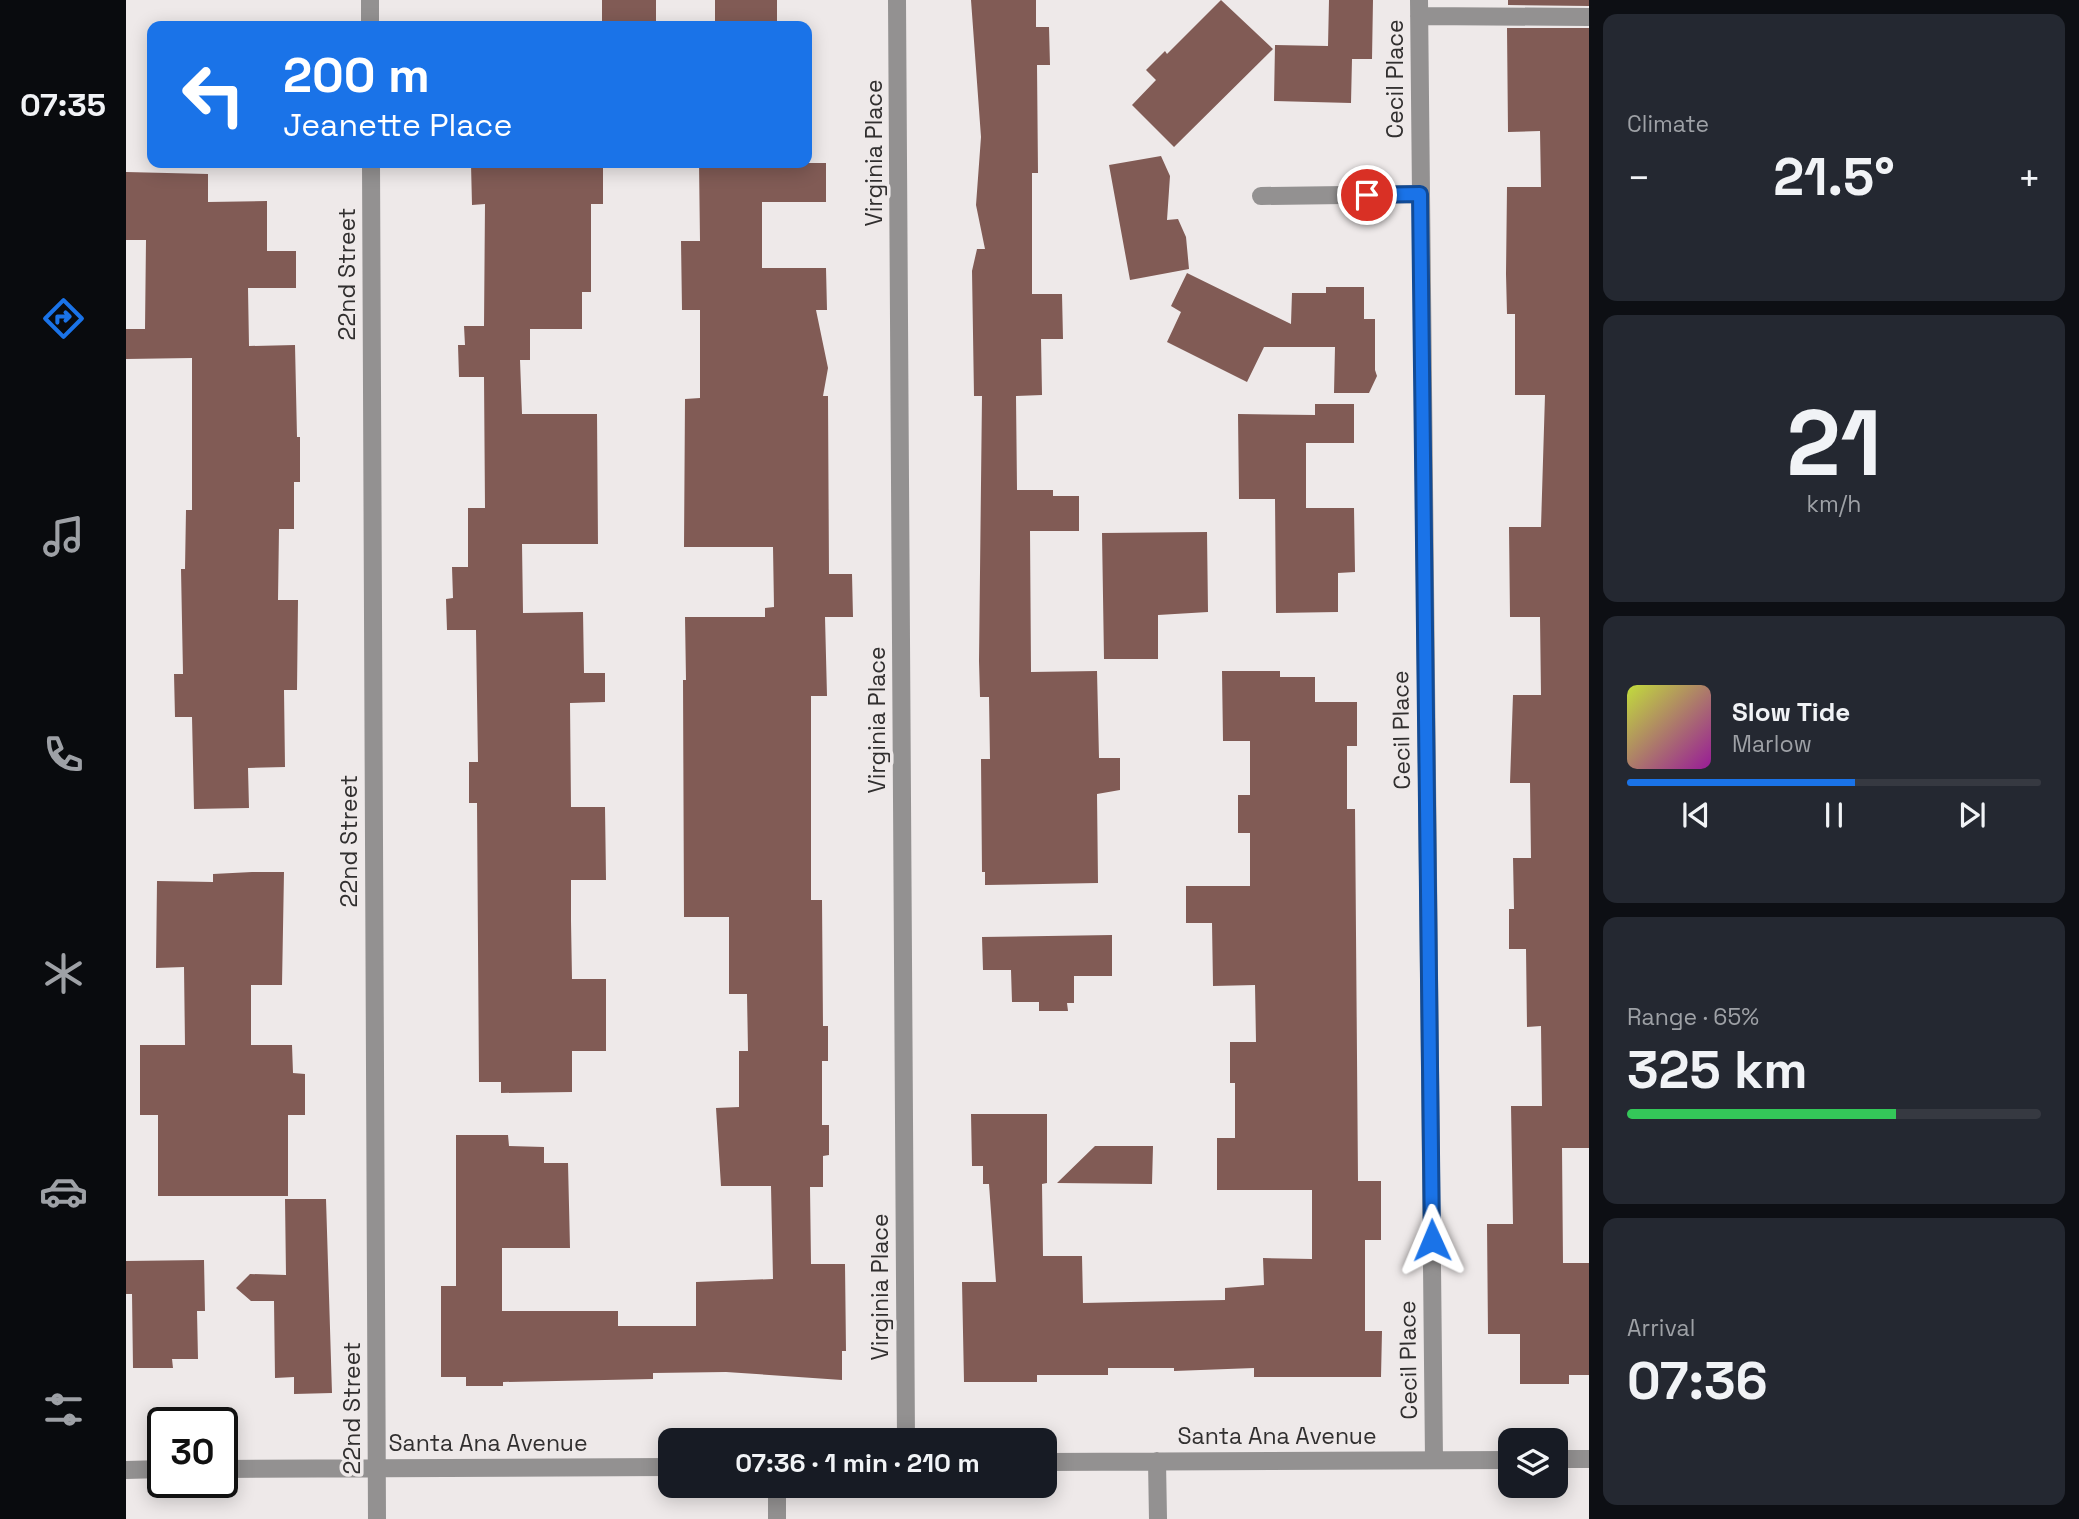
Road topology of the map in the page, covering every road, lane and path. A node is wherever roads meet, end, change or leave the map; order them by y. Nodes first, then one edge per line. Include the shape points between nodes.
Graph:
1 (370, 0) edge
2 (897, 0) edge
3 (1419, 8) edge
4 (1589, 17) edge
5 (370, 21) edge
6 (370, 168) edge
7 (1420, 194) junction
8 (1261, 196) dead end
9 (906, 1428) edge
10 (1589, 1459) edge
11 (1434, 1460) junction
12 (1498, 1460) edge
13 (1568, 1460) edge
14 (1157, 1461) junction
15 (1057, 1462) edge
16 (658, 1467) edge
17 (377, 1468) junction
18 (126, 1469) edge
19 (147, 1469) edge
20 (238, 1469) edge
21 (777, 1498) edge
22 (377, 1519) edge
23 (777, 1519) edge
24 (1158, 1519) edge

1 - 5 street
2 - 9 street, Virginia Place
3 - 4 street
3 - 7 street, Cecil Place
6 - 17 street, 22nd Street
7 - 8 street
7 - 11 street, Cecil Place
10 - 13 street
11 - 12 street, Santa Ana Avenue
11 - 14 street, Santa Ana Avenue
14 - 15 street, Santa Ana Avenue
14 - 24 street
16 - 17 street, Santa Ana Avenue
17 - 20 street, Santa Ana Avenue
17 - 22 street, 22nd Street
18 - 19 street
21 - 23 street

